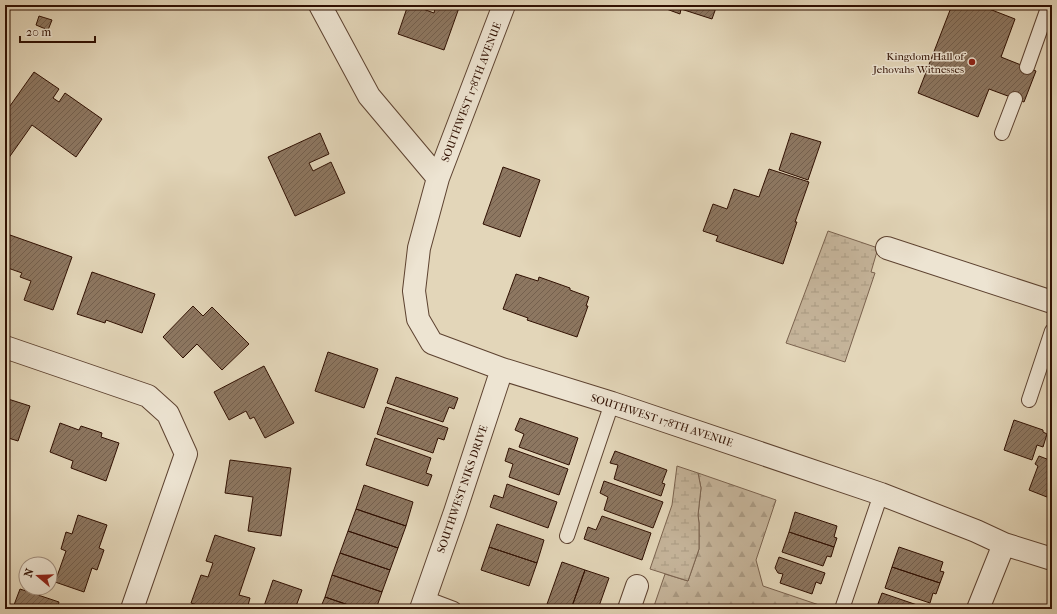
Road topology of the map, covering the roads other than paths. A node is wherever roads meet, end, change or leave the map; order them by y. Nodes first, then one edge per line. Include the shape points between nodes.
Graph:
1 (320, 5) edge
2 (504, 5) edge
3 (1049, 5) edge
4 (1027, 67) dead end
5 (1015, 99) dead end
6 (1002, 133) dead end
7 (438, 178) junction
8 (887, 248) dead end
9 (1052, 302) edge
10 (1052, 331) edge
11 (5, 348) edge
12 (502, 369) junction
13 (1029, 400) dead end
14 (612, 402) junction
15 (881, 494) junction
16 (567, 536) dead end
17 (1004, 544) junction
18 (1052, 559) edge
19 (637, 586) dead end
20 (423, 604) edge
21 (132, 609) edge
22 (454, 609) edge
23 (629, 609) edge
24 (842, 609) edge
25 (978, 609) edge

1 - 7 street, SOUTHWEST 178TH AVENUE via 369,96
2 - 7 street, SOUTHWEST 178TH AVENUE
3 - 4 lane
5 - 6 lane
7 - 12 street, SOUTHWEST 178TH AVENUE via 419,248 414,291 418,319 432,343
8 - 9 street
10 - 13 lane
11 - 21 street via 148,396 168,414 186,454
12 - 14 street, SOUTHWEST 178TH AVENUE
12 - 20 street, SOUTHWEST NIKS DRIVE
14 - 15 street, SOUTHWEST 178TH AVENUE
14 - 16 lane
15 - 17 street, SOUTHWEST 178TH AVENUE
15 - 24 lane
17 - 18 street, SOUTHWEST 178TH AVENUE
17 - 25 street
19 - 23 street
20 - 22 lane

